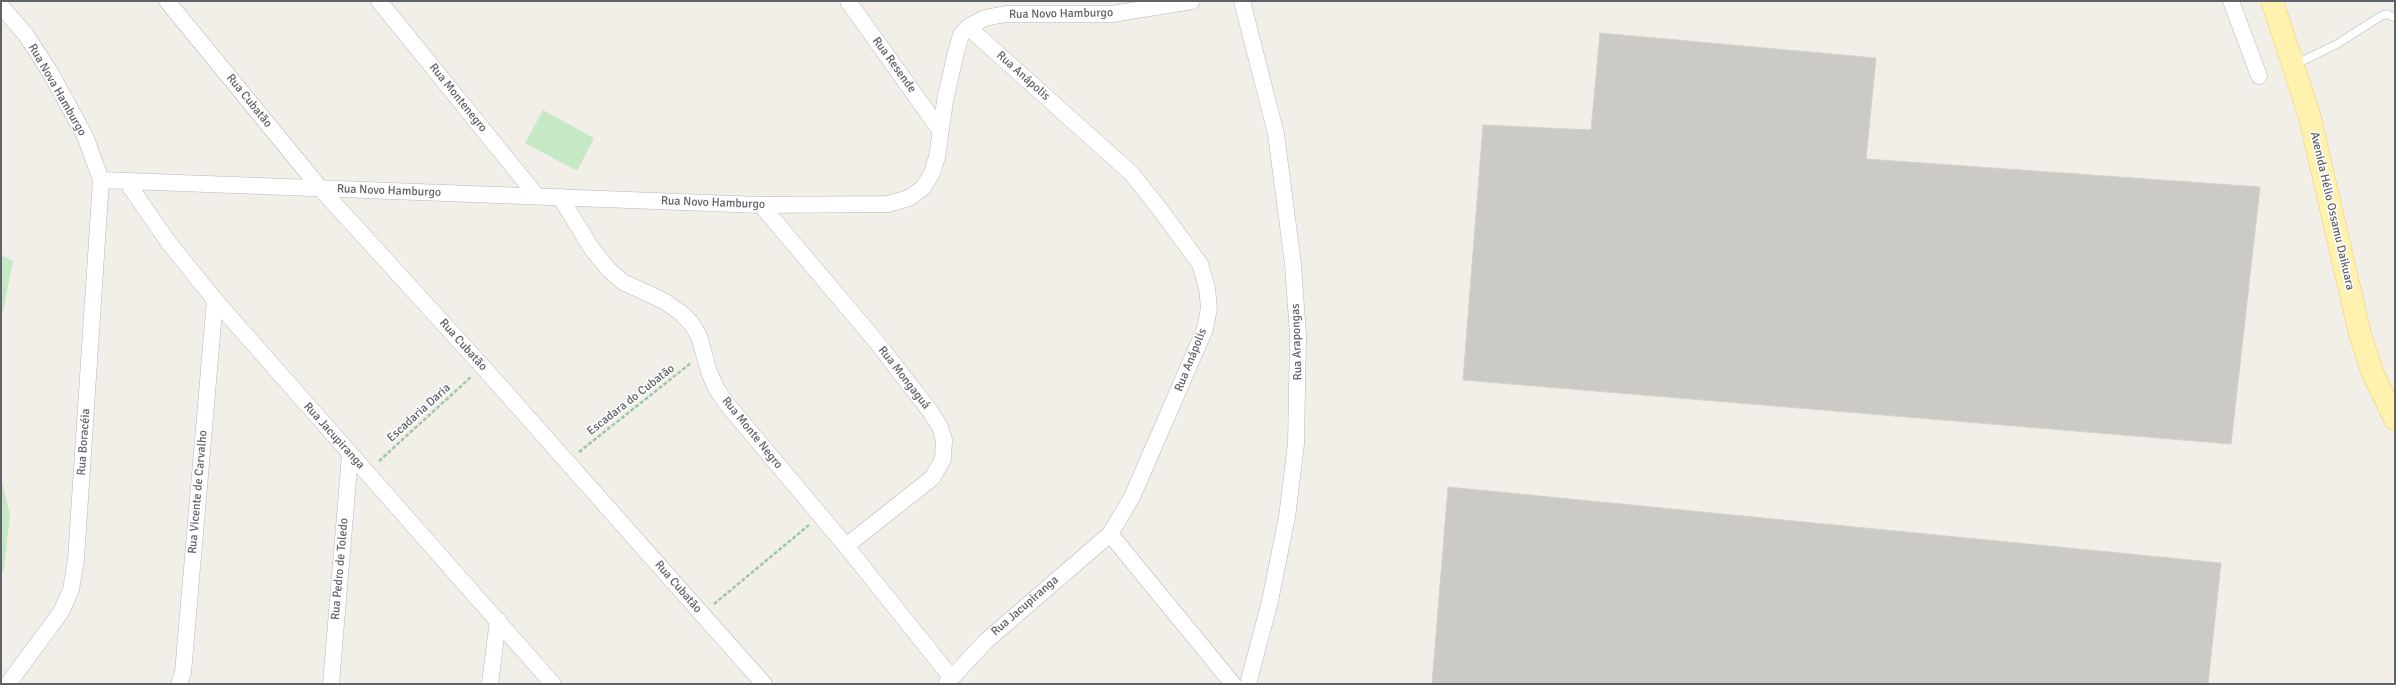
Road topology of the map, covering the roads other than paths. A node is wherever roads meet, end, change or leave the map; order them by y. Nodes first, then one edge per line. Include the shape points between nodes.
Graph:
1 (167, 1) edge
2 (379, 1) edge
3 (848, 1) edge
4 (1148, 1) edge
5 (1192, 1) edge
6 (1242, 1) edge
7 (2231, 1) edge
8 (2272, 1) edge
9 (1168, 5) junction
10 (1, 6) edge
11 (2395, 18) edge
12 (968, 27) junction
13 (2293, 65) junction
14 (2259, 76) dead end
15 (940, 130) junction
16 (101, 180) junction
17 (126, 181) junction
18 (320, 188) junction
19 (536, 196) junction
20 (560, 197) junction
21 (761, 205) junction
22 (215, 300) junction
23 (2395, 419) edge
24 (350, 455) junction
25 (1110, 534) junction
26 (846, 546) junction
27 (498, 620) junction
28 (948, 681) edge
29 (8, 684) edge
30 (179, 684) edge
31 (331, 684) edge
32 (490, 684) edge
33 (553, 684) edge
34 (764, 684) edge
35 (1233, 684) edge
36 (1248, 684) edge

1 - 18 street, Rua Cubatão
2 - 19 street, Rua Montenegro
3 - 15 street, Rua Resende
4 - 9 street
5 - 9 street, Rua Novo Hamburgo
6 - 36 street, Rua Arapongas via 1276,134 1293,264 1298,335 1296,444 1286,517 1270,601
7 - 14 street
8 - 13 main road, Avenida Hélio Ossamu Daikuara
9 - 12 street, Rua Novo Hamburgo via 1112,14 1005,14 986,18
10 - 16 street, Rua Nova Hamburgo via 26,36 50,72 85,136
11 - 13 lane via 2387,14 2381,16 2337,44
12 - 15 street, Rua Novo Hamburgo via 961,35 954,56
12 - 25 street, Rua Anápolis via 1131,173 1200,264 1209,308 1205,329 1132,497
13 - 23 main road, Avenida Hélio Ossamu Daikuara via 2311,121 2360,334 2373,374
15 - 21 street, Rua Novo Hamburgo via 932,173 923,188 909,198 888,204
16 - 17 street, Rua Novo Hamburgo
16 - 29 street, Rua Boracéia via 76,560 71,590 61,612
17 - 18 street, Rua Novo Hamburgo
17 - 22 street, Rua Jacupiranga via 169,243
18 - 19 street, Rua Novo Hamburgo
18 - 34 street, Rua Cubatão via 484,367
19 - 20 street, Rua Novo Hamburgo
20 - 21 street, Rua Novo Hamburgo
20 - 26 street, Rua Monte Negro via 592,250 609,270 623,282 664,301 682,313 699,336 709,372 726,403
21 - 26 street, Rua Mongaguá via 875,340 930,411 940,427 944,440 943,459 932,478
22 - 24 street, Rua Jacupiranga
22 - 30 street, Rua Vicente de Carvalho via 183,673
24 - 27 street, Rua Jacupiranga
24 - 31 street, Rua Pedro de Toledo
25 - 28 street, Rua Jacupiranga via 986,641
25 - 35 street
26 - 28 street, Rua Monte Negro
27 - 32 street
27 - 33 street, Rua Jacupiranga

